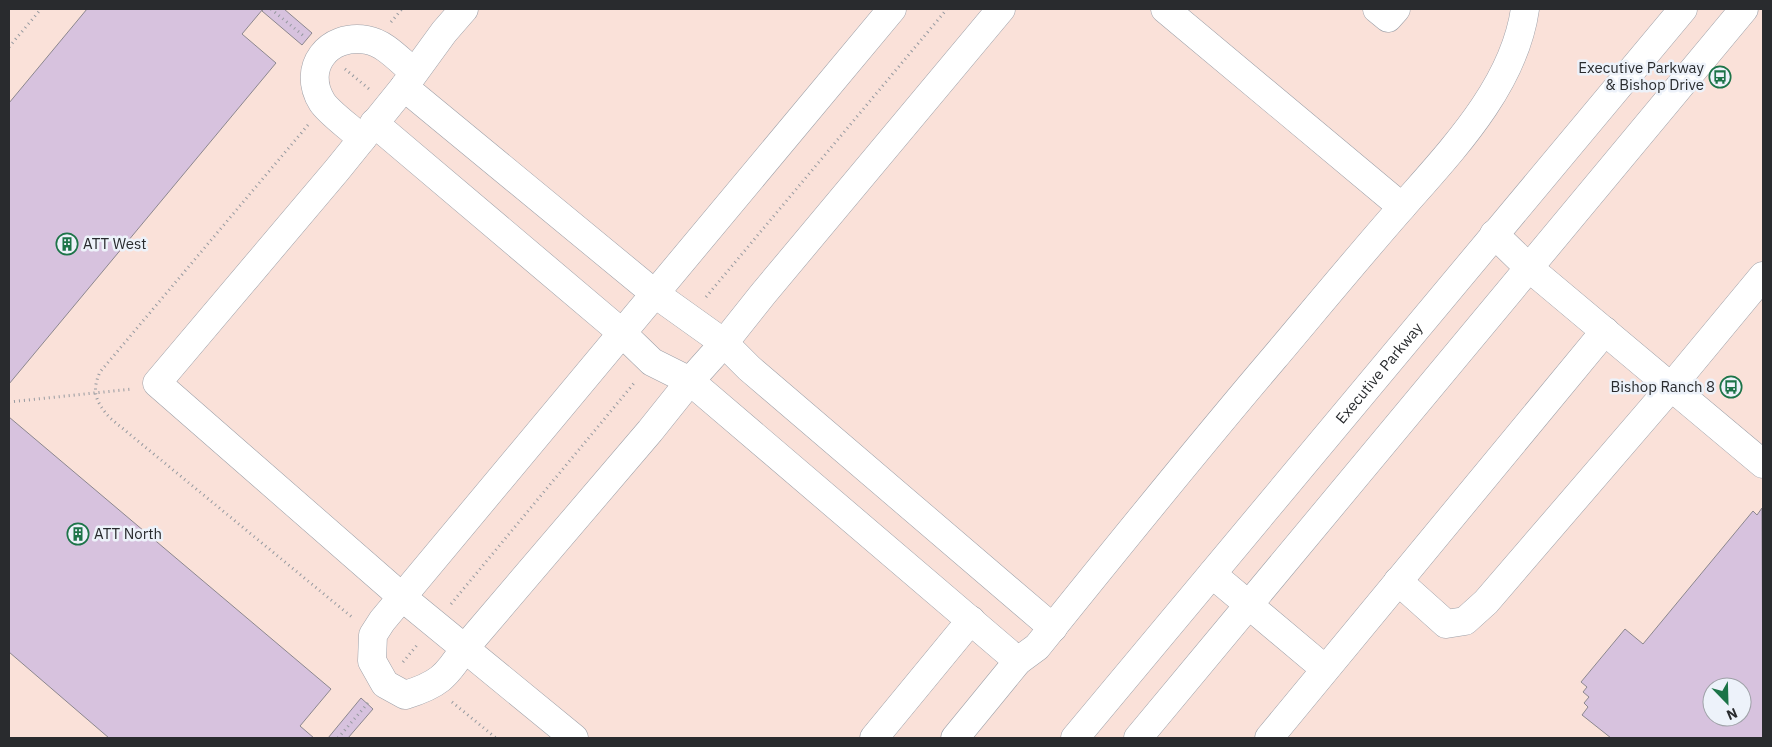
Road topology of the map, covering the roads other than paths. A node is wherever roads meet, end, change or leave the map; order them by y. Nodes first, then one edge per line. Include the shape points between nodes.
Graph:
1 (464, 9) edge
2 (892, 9) edge
3 (1001, 9) edge
4 (1165, 9) edge
5 (1377, 9) edge
6 (1396, 9) edge
7 (1525, 9) edge
8 (1682, 9) edge
9 (1744, 9) edge
10 (409, 80) junction
11 (368, 131) junction
12 (1402, 206) junction
13 (1494, 234) junction
14 (1528, 267) junction
15 (1763, 276) edge
16 (654, 293) junction
17 (1604, 331) junction
18 (621, 332) junction
19 (724, 343) junction
20 (690, 381) junction
21 (1671, 387) junction
22 (1763, 464) edge
23 (1212, 574) junction
24 (1398, 581) junction
25 (402, 597) junction
26 (1248, 605) junction
27 (971, 620) junction
28 (1053, 628) junction
29 (464, 649) junction
30 (1018, 661) junction
31 (1325, 669) junction
32 (574, 738) edge
33 (874, 738) edge
34 (955, 738) edge
35 (1075, 738) edge
36 (1138, 738) edge
37 (1269, 738) edge

1 - 10 street
2 - 16 street
3 - 19 street
4 - 12 street
5 - 6 street via 1388,18
7 - 12 street via 1508,65 1477,118
8 - 13 street, Executive Parkway
9 - 14 street
10 - 11 street
10 - 11 street via 385,48 368,40 349,39 331,45 318,59 316,90 323,104
10 - 16 street
11 - 18 street
11 - 25 street via 157,383
12 - 28 street
13 - 14 street
13 - 23 street, Executive Parkway
14 - 17 street
14 - 26 street
15 - 21 street
16 - 18 street
16 - 19 street
17 - 21 street
17 - 24 street
18 - 20 street via 652,362
18 - 25 street
19 - 20 street
19 - 28 street via 749,368
20 - 27 street
20 - 29 street
21 - 22 street
21 - 24 street via 1486,602 1465,621 1446,624
23 - 26 street
23 - 35 street, Executive Parkway
24 - 31 street
25 - 29 street
25 - 29 street via 373,635 375,690 405,695 424,689 441,680
26 - 31 street
26 - 36 street
27 - 30 street
27 - 33 street
28 - 30 street via 1037,647
29 - 32 street
30 - 34 street
31 - 37 street

